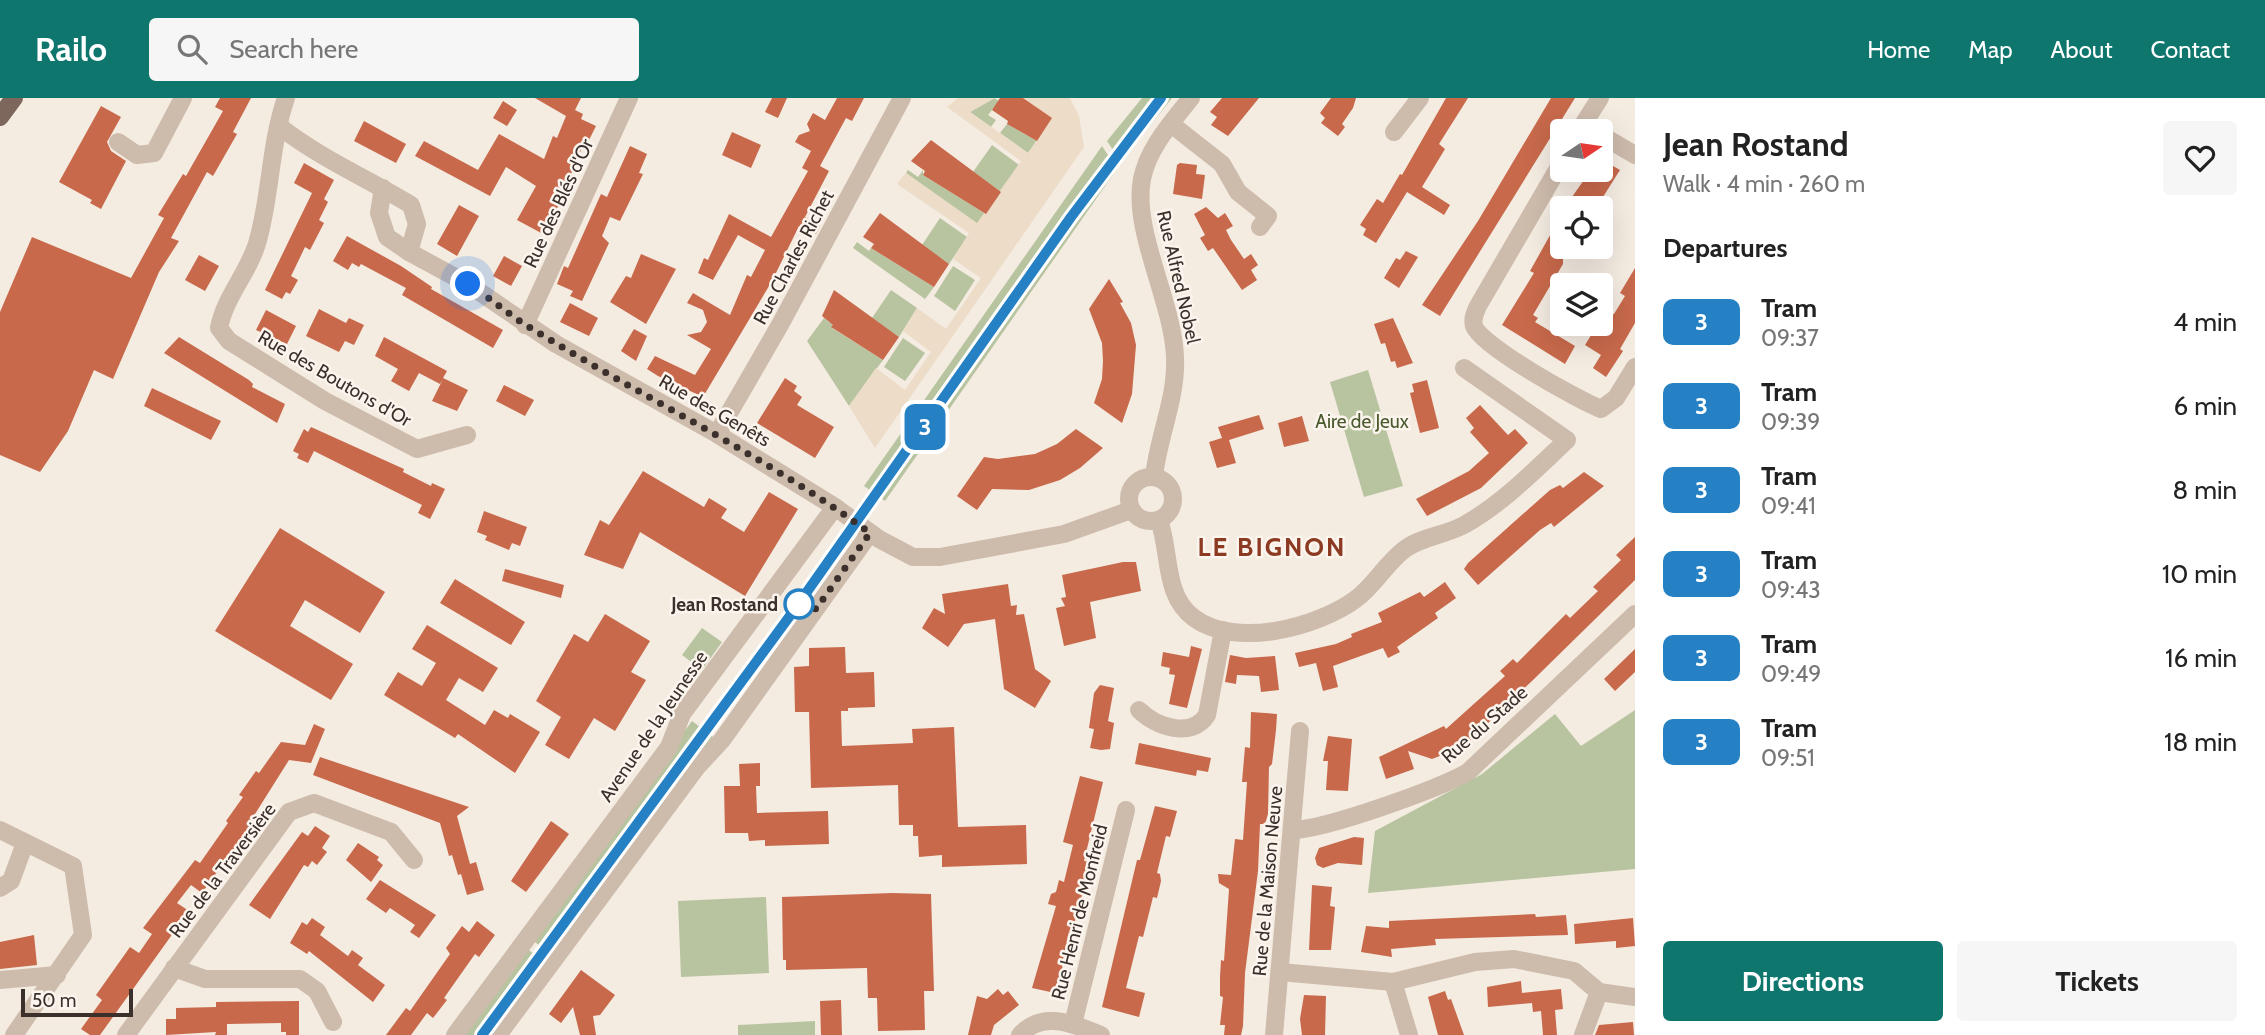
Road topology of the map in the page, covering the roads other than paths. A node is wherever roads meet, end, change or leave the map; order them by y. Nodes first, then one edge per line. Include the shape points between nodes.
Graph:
1 (13, 98) edge
2 (183, 98) edge
3 (286, 98) edge
4 (629, 98) edge
5 (902, 98) edge
6 (1191, 98) edge
7 (1420, 98) edge
8 (1600, 98) edge
9 (0, 117) edge
10 (1591, 119) edge
11 (1171, 124) junction
12 (279, 125) junction
13 (1394, 132) dead end
14 (118, 142) dead end
15 (1614, 143) edge
16 (1635, 155) edge
17 (1550, 182) edge
18 (383, 188) junction
19 (1268, 217) dead end
20 (410, 252) junction
21 (525, 325) junction
22 (1635, 367) edge
23 (1464, 368) dead end
24 (717, 434) junction
25 (467, 435) dead end
26 (1154, 477) junction
27 (835, 507) junction
28 (1131, 510) junction
29 (1160, 520) junction
30 (874, 536) junction
31 (1635, 614) edge
32 (1223, 630) junction
33 (1139, 710) dead end
34 (1300, 731) dead end
35 (1126, 810) dead end
36 (0, 830) edge
37 (1293, 830) junction
38 (25, 843) junction
39 (414, 860) dead end
40 (0, 888) edge
41 (174, 968) junction
42 (1280, 972) junction
43 (57, 975) junction
44 (0, 980) edge
45 (1393, 982) junction
46 (1599, 992) junction
47 (1635, 997) edge
48 (333, 1022) dead end
49 (1073, 1024) junction
50 (14, 1035) edge
51 (126, 1035) edge
52 (455, 1035) edge
53 (498, 1035) edge
54 (1020, 1035) edge
55 (1101, 1035) edge
56 (1274, 1035) edge
57 (1409, 1035) edge
58 (1583, 1035) edge

1 - 9 main road
2 - 14 street via 154,153 137,155
3 - 12 street, Rue des Boutons d'Or
4 - 21 street, Rue des Blés d'Or
5 - 24 street, Rue Charles Richet
6 - 11 street, Rue Alfred Nobel
7 - 13 street
8 - 10 street
11 - 19 street via 1222,164 1238,192
11 - 26 street, Rue Alfred Nobel via 1153,150 1142,179 1140,203 1175,357
12 - 18 street
12 - 25 street, Rue des Boutons d'Or via 258,240 219,328 229,341 325,401 417,449
15 - 16 street
17 - 22 street via 1478,306 1474,327 1486,343 1578,400 1601,409 1615,398
18 - 20 street, Rue des Genêts via 379,214 387,237
18 - 20 street via 411,205 417,224
20 - 21 street, Rue des Genêts via 468,284
21 - 24 street, Rue des Genêts
23 - 32 street via 1567,440 1486,512 1406,548 1357,598 1332,613 1282,630
24 - 27 street, Rue des Genêts
26 - 28 street via 1140,480 1130,490
26 - 29 street via 1167,484 1173,496 1170,510
27 - 30 street, Rue des Genêts
27 - 52 street, Avenue de la Jeunesse via 682,714 669,747
28 - 29 street via 1147,522
28 - 30 street via 1064,534 940,557 913,558
29 - 32 street via 1178,601 1195,619
30 - 53 street
31 - 37 street, Rue du Stade via 1468,772 1355,814
32 - 33 street via 1207,715 1201,725 1190,729 1152,723
34 - 37 street, Rue de la Maison Neuve
35 - 49 street, Rue Henri de Monfreid
36 - 38 street
37 - 42 street, Rue de la Maison Neuve
38 - 40 street via 11,881
38 - 43 street via 73,866 83,935
39 - 41 street, Rue de la Traversière via 391,832 324,806 301,805 289,812
41 - 48 street via 205,979 300,979 317,991
41 - 51 street, Rue de la Traversière
42 - 45 street
42 - 56 street, Rue de la Maison Neuve
43 - 44 street
43 - 50 street
45 - 46 street via 1475,962 1514,959 1573,971
45 - 57 street
46 - 47 street
46 - 58 street
49 - 54 street via 1051,1020 1034,1024
49 - 55 street

